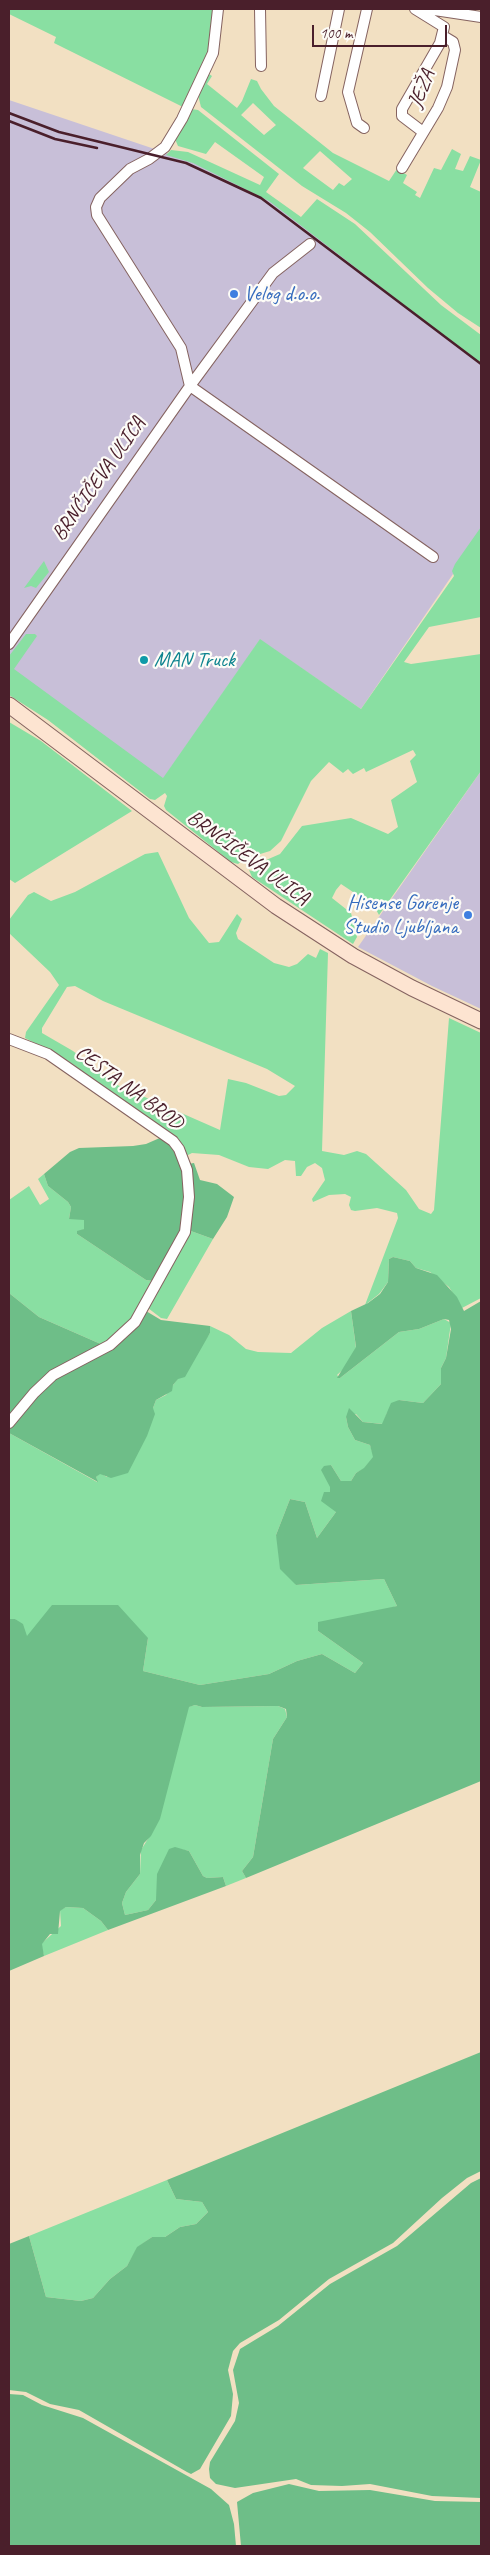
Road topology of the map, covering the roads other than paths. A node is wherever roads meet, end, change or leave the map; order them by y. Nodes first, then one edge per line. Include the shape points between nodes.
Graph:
1 (218, 9) edge
2 (260, 9) edge
3 (339, 9) edge
4 (367, 9) edge
5 (415, 9) edge
6 (428, 9) edge
7 (464, 15) junction
8 (481, 17) edge
9 (443, 31) junction
10 (261, 66) dead end
11 (321, 96) dead end
12 (364, 128) dead end
13 (423, 132) junction
14 (402, 168) dead end
15 (310, 244) dead end
16 (190, 386) junction
17 (433, 557) dead end
18 (9, 644) edge
19 (9, 705) edge
20 (480, 1018) edge
21 (9, 1039) edge
22 (9, 1423) edge

1 - 16 street via 216,39 208,68 165,147 130,169 100,198 96,208 97,215 181,348
2 - 10 street
3 - 11 street
4 - 12 street via 348,92 356,123
5 - 9 street, JEŽA
6 - 7 street
7 - 8 street
7 - 9 street
9 - 13 street, JEŽA via 454,42 454,56 443,98
9 - 13 street, JEŽA via 402,109 402,116
13 - 14 street, JEŽA
15 - 16 street, BRNČIČEVA ULICA via 273,273
16 - 17 street
16 - 18 street, BRNČIČEVA ULICA
19 - 20 street, BRNČIČEVA ULICA via 276,906 353,956
21 - 22 street, CESTA NA BROD via 54,1057 173,1141 187,1170 189,1197 185,1232 131,1326 110,1345 53,1375 34,1392

